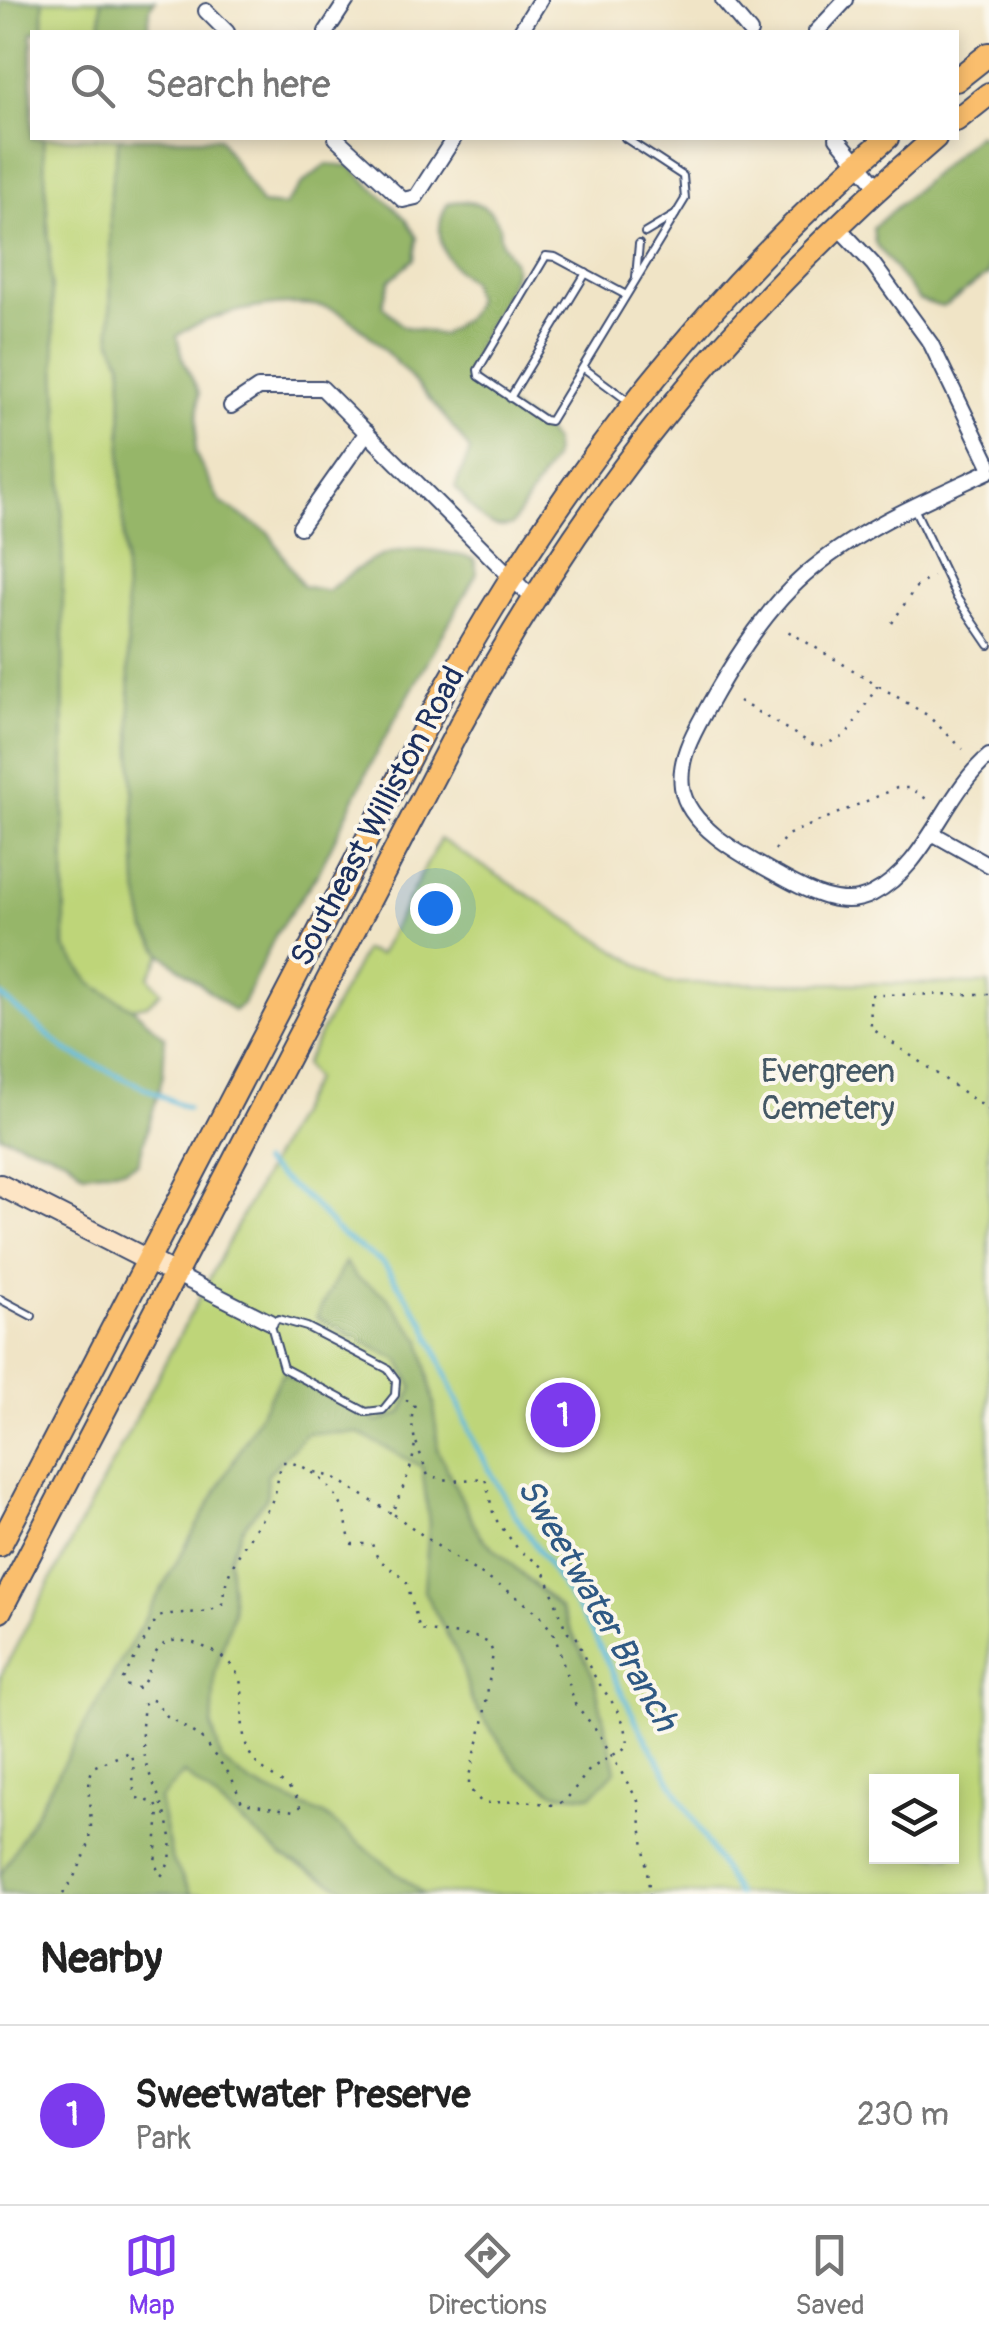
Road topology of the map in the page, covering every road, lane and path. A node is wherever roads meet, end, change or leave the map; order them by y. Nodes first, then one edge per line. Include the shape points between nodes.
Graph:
1 (347, 0) edge
2 (540, 0) edge
3 (723, 0) edge
4 (846, 0) edge
5 (206, 11) dead end
6 (226, 30) edge
7 (327, 30) edge
8 (521, 30) edge
9 (748, 30) edge
10 (818, 30) edge
11 (989, 54) edge
12 (959, 78) edge
13 (989, 94) edge
14 (959, 118) edge
15 (338, 140) edge
16 (453, 140) edge
17 (628, 140) edge
18 (839, 140) edge
19 (885, 140) edge
20 (933, 140) edge
21 (858, 163) junction
22 (878, 187) junction
23 (676, 214) junction
24 (836, 225) junction
25 (645, 234) dead end
26 (638, 244) dead end
27 (586, 273) junction
28 (636, 279) junction
29 (626, 296) junction
30 (585, 368) junction
31 (510, 398) junction
32 (632, 404) junction
33 (231, 406) dead end
34 (656, 424) junction
35 (367, 432) junction
36 (989, 468) edge
37 (914, 508) junction
38 (300, 527) dead end
39 (937, 575) dead end
40 (510, 576) junction
41 (533, 599) junction
42 (892, 623) dead end
43 (786, 630) dead end
44 (989, 645) edge
45 (878, 685) junction
46 (739, 701) dead end
47 (963, 748) dead end
48 (989, 756) edge
49 (936, 806) dead end
50 (932, 833) junction
51 (775, 850) dead end
52 (989, 864) edge
53 (989, 994) edge
54 (978, 1102) junction
55 (989, 1103) edge
56 (989, 1110) edge
57 (1, 1189) edge
58 (147, 1260) junction
59 (175, 1274) junction
60 (0, 1299) edge
61 (32, 1316) dead end
62 (270, 1322) junction
63 (396, 1394) junction
64 (415, 1439) junction
65 (313, 1472) junction
66 (392, 1513) junction
67 (0, 1544) edge
68 (0, 1611) edge
69 (611, 1758) junction
70 (62, 1894) edge
71 (650, 1894) edge

1 - 7 street
2 - 8 street
3 - 9 street
4 - 10 street
5 - 6 street
11 - 12 highway
13 - 14 highway
15 - 16 street via 403,200 416,198
17 - 23 lane via 683,176 686,199
18 - 21 street
19 - 21 highway, Southeast Williston Road
20 - 22 highway, Southeast Williston Road
21 - 22 street
21 - 32 highway, Southeast Williston Road via 720,300
22 - 24 highway, Southeast Williston Road
23 - 25 lane
23 - 28 lane
24 - 34 highway, Southeast Williston Road via 744,319
24 - 36 street via 932,344
26 - 28 lane
27 - 29 lane
27 - 31 lane
27 - 31 lane via 546,256 478,370
28 - 29 lane
29 - 30 lane
30 - 31 lane via 550,420
30 - 32 lane
32 - 34 highway
32 - 40 highway, Southeast Williston Road
33 - 35 street via 258,388 322,388
34 - 41 highway, Southeast Williston Road
35 - 38 street
35 - 40 street
36 - 37 street
37 - 44 lane via 957,598
37 - 50 street via 804,575 756,630 685,748 682,788 696,818 736,851 842,902 872,894
39 - 42 path via 915,588
40 - 41 street
40 - 58 highway, Southeast Williston Road
41 - 59 highway, Southeast Williston Road via 461,724
43 - 45 path
45 - 46 path via 846,736 817,747
45 - 47 path via 927,715
48 - 50 street
49 - 51 path via 910,788 898,788 787,835
50 - 52 street
53 - 54 path via 870,995 871,1028
54 - 55 path
54 - 56 path
57 - 58 main road
58 - 59 main road
58 - 67 highway, Southeast Williston Road
59 - 62 street
59 - 68 highway, Southeast Williston Road
60 - 61 lane
62 - 63 lane via 307,1327 388,1369
62 - 63 lane via 283,1368 366,1412 384,1410
63 - 64 path via 415,1404 409,1419
64 - 66 path
64 - 69 path via 428,1476 485,1478 494,1517 542,1568 568,1633 624,1717 628,1746
65 - 66 path via 336,1478
65 - 69 path via 341,1504 352,1544 372,1544 378,1559 406,1580 420,1630 489,1644 488,1696 469,1776 475,1797 482,1803 553,1805
65 - 70 path via 284,1462 273,1499 234,1563 222,1604 157,1618 123,1679 139,1688 170,1642 201,1645 231,1664 244,1692 250,1754 256,1766 289,1786 300,1806 294,1811 242,1803 231,1776 200,1737 148,1698 144,1748 170,1830 165,1872 161,1876 155,1864 159,1810 133,1792 128,1752 92,1766 92,1832
66 - 69 path via 540,1615 556,1636 574,1704
69 - 71 path via 638,1801

